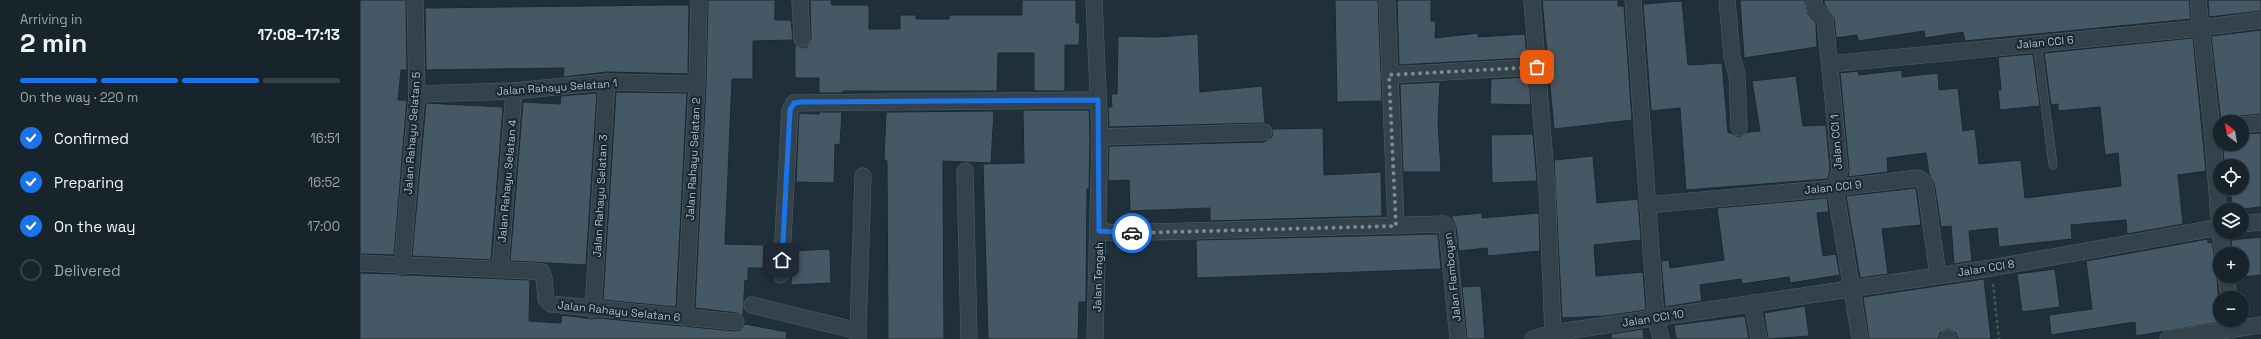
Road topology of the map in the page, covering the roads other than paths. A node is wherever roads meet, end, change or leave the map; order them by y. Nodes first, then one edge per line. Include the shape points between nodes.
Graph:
1 (415, 0) edge
2 (699, 0) edge
3 (800, 0) edge
4 (1094, 0) edge
5 (1387, 0) edge
6 (1532, 0) edge
7 (1633, 0) edge
8 (1726, 0) edge
9 (1814, 0) edge
10 (2198, 0) edge
11 (2261, 20) edge
12 (2201, 28) junction
13 (802, 40) dead end
14 (2037, 43) junction
15 (1830, 64) junction
16 (1537, 67) junction
17 (1389, 75) junction
18 (607, 82) junction
19 (698, 84) junction
20 (514, 91) junction
21 (417, 94) junction
22 (1098, 100) junction
23 (2214, 115) edge
24 (2261, 123) edge
25 (2249, 124) edge
26 (1739, 128) dead end
27 (1264, 132) dead end
28 (1100, 137) junction
29 (2217, 151) edge
30 (2053, 165) dead end
31 (965, 171) dead end
32 (863, 176) dead end
33 (1835, 188) junction
34 (2219, 203) edge
35 (1647, 205) junction
36 (2261, 222) edge
37 (2249, 223) edge
38 (1396, 226) junction
39 (2213, 230) edge
40 (1099, 231) junction
41 (360, 263) edge
42 (402, 267) junction
43 (500, 270) junction
44 (781, 274) dead end
45 (1938, 275) junction
46 (1851, 287) junction
47 (1752, 303) junction
48 (752, 304) dead end
49 (593, 310) junction
50 (685, 318) junction
51 (1656, 318) junction
52 (736, 322) dead end
53 (2249, 325) edge
54 (2261, 325) edge
55 (2219, 327) edge
56 (858, 335) edge
57 (1562, 335) edge
58 (969, 339) edge
59 (1095, 339) edge
60 (1458, 339) edge
61 (1533, 339) edge
62 (1661, 339) edge
63 (1759, 339) edge
64 (1860, 339) edge
65 (2168, 339) edge

1 - 21 street, Jalan Rahayu Selatan 5
2 - 19 street, Jalan Rahayu Selatan 2
3 - 13 street
4 - 22 street, Jalan Tengah
5 - 17 street
6 - 16 street
7 - 35 street
8 - 26 street via 1732,56 1737,74
9 - 15 street, Jalan CCI 1 via 1815,8 1825,19
10 - 12 street
11 - 12 street, Jalan CCI 6
12 - 14 street, Jalan CCI 6
12 - 23 street
14 - 15 street, Jalan CCI 6
14 - 30 lane
15 - 33 street, Jalan CCI 1 via 1840,170
16 - 17 street
16 - 57 street
17 - 38 street
18 - 19 street, Jalan Rahayu Selatan 1
18 - 20 street, Jalan Rahayu Selatan 1
18 - 49 street, Jalan Rahayu Selatan 3
19 - 50 street, Jalan Rahayu Selatan 2
20 - 21 street, Jalan Rahayu Selatan 1
20 - 43 street, Jalan Rahayu Selatan 4
21 - 42 street, Jalan Rahayu Selatan 5
22 - 28 street, Jalan Tengah
22 - 44 street via 794,103 790,110
24 - 25 street
27 - 28 street
28 - 40 street, Jalan Tengah
29 - 34 street
31 - 58 street
32 - 56 street
33 - 35 street, Jalan CCI 9
33 - 45 street, Jalan CCI 9 via 1922,179 1925,183
33 - 46 street, Jalan CCI 1
35 - 51 street
36 - 37 street
38 - 40 street, Jalan Flamboyan via 1129,233
38 - 60 street, Jalan Flamboyan via 1446,225
39 - 45 street, Jalan CCI 8
40 - 59 street, Jalan Tengah
41 - 42 street, Jalan Rahayu Selatan 6
42 - 43 street, Jalan Rahayu Selatan 6
43 - 49 street, Jalan Rahayu Selatan 6 via 542,272 546,299 551,304
45 - 46 street, Jalan CCI 8
46 - 47 street, Jalan CCI 8
46 - 64 street, Jalan CCI 1
47 - 51 street, Jalan CCI 10
47 - 63 street
48 - 56 street
49 - 50 street, Jalan Rahayu Selatan 6
50 - 52 street, Jalan Rahayu Selatan 6
51 - 57 street, Jalan CCI 10
51 - 62 street
53 - 54 street
55 - 65 street
57 - 61 street, Jalan CCI 10

